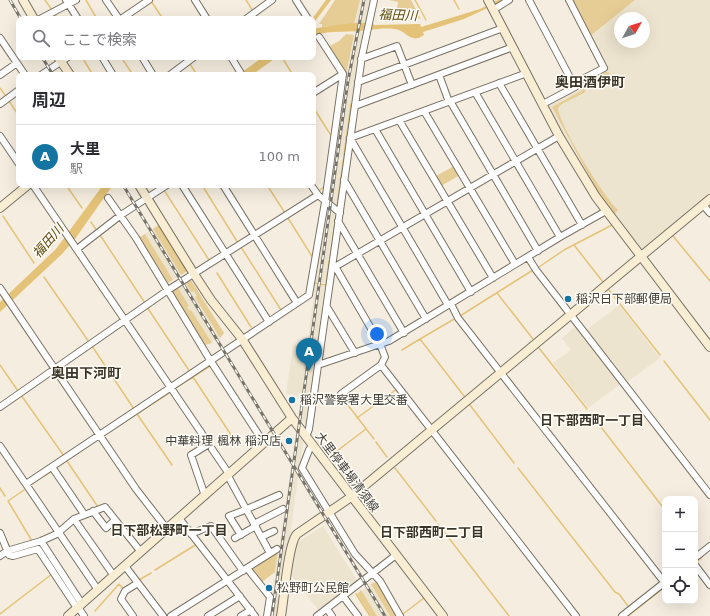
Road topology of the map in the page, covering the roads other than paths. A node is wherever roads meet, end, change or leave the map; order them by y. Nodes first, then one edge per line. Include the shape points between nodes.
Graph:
1 (23, 0) edge
2 (76, 0) edge
3 (106, 0) edge
4 (149, 0) edge
5 (195, 0) edge
6 (272, 0) edge
7 (296, 0) edge
8 (374, 0) edge
9 (509, 0) edge
10 (529, 0) edge
11 (569, 0) edge
12 (68, 2) edge
13 (491, 5) edge
14 (32, 16) edge
15 (45, 16) edge
16 (76, 16) edge
17 (118, 16) edge
18 (125, 16) edge
19 (205, 16) edge
20 (250, 16) edge
21 (306, 16) edge
22 (503, 28) junction
23 (319, 37) dead end
24 (0, 38) edge
25 (513, 47) junction
26 (361, 59) junction
27 (60, 60) edge
28 (63, 60) edge
29 (104, 60) edge
30 (144, 60) edge
31 (190, 60) edge
32 (233, 60) edge
33 (17, 63) junction
34 (404, 65) junction
35 (23, 72) edge
36 (46, 72) edge
37 (69, 72) edge
38 (111, 72) edge
39 (151, 72) edge
40 (174, 72) edge
41 (240, 72) edge
42 (527, 73) junction
43 (343, 74) junction
44 (0, 75) edge
45 (439, 75) junction
46 (358, 82) junction
47 (499, 83) junction
48 (573, 84) junction
49 (412, 85) junction
50 (316, 91) edge
51 (16, 92) edge
52 (475, 92) junction
53 (449, 101) junction
54 (0, 104) edge
55 (543, 104) junction
56 (354, 106) junction
57 (424, 111) junction
58 (400, 120) junction
59 (375, 129) junction
60 (0, 136) edge
61 (559, 136) junction
62 (350, 138) junction
63 (537, 149) junction
64 (16, 160) edge
65 (516, 162) junction
66 (493, 175) junction
67 (344, 180) junction
68 (24, 188) edge
69 (35, 188) edge
70 (140, 188) edge
71 (161, 188) edge
72 (184, 188) edge
73 (225, 188) edge
74 (313, 188) edge
75 (470, 188) junction
76 (318, 195) junction
77 (108, 198) dead end
78 (146, 198) junction
79 (710, 199) edge
80 (325, 202) junction
81 (448, 202) junction
82 (703, 205) junction
83 (0, 208) edge
84 (606, 211) junction
85 (340, 213) junction
86 (710, 214) edge
87 (121, 215) junction
88 (425, 215) junction
89 (338, 221) junction
90 (582, 225) junction
91 (403, 228) junction
92 (254, 235) junction
93 (560, 237) junction
94 (381, 241) junction
95 (76, 247) junction
96 (538, 251) junction
97 (225, 254) junction
98 (358, 255) junction
99 (528, 256) junction
100 (641, 257) junction
101 (515, 264) junction
102 (334, 268) junction
103 (194, 274) junction
104 (493, 278) junction
105 (0, 288) edge
106 (168, 290) junction
107 (471, 292) junction
108 (297, 303) junction
109 (449, 305) junction
110 (327, 307) junction
111 (571, 315) junction
112 (426, 319) junction
113 (125, 320) junction
114 (269, 322) junction
115 (404, 333) junction
116 (242, 339) junction
117 (380, 344) junction
118 (710, 347) edge
119 (355, 353) junction
120 (210, 360) junction
121 (381, 365) junction
122 (318, 366) junction
123 (55, 369) junction
124 (502, 372) junction
125 (171, 388) junction
126 (341, 394) dead end
127 (0, 407) edge
128 (292, 418) junction
129 (431, 430) junction
130 (100, 435) junction
131 (306, 437) junction
132 (264, 443) junction
133 (0, 446) edge
134 (312, 446) junction
135 (212, 449) dead end
136 (52, 467) junction
137 (229, 475) junction
138 (26, 484) junction
139 (279, 495) dead end
140 (710, 495) edge
141 (205, 496) junction
142 (350, 497) junction
143 (246, 509) junction
144 (283, 509) dead end
145 (93, 511) junction
146 (329, 512) junction
147 (84, 514) junction
148 (179, 518) junction
149 (74, 519) junction
150 (115, 520) junction
151 (255, 525) junction
152 (167, 529) junction
153 (274, 531) dead end
154 (0, 533) edge
155 (59, 533) junction
156 (191, 534) junction
157 (240, 535) junction
158 (262, 537) junction
159 (234, 538) dead end
160 (41, 541) junction
161 (710, 546) edge
162 (277, 549) dead end
163 (9, 550) junction
164 (141, 552) junction
165 (270, 553) junction
166 (396, 555) junction
167 (0, 556) edge
168 (698, 556) edge
169 (125, 566) junction
170 (697, 568) edge
171 (245, 569) junction
172 (373, 573) junction
173 (114, 576) junction
174 (662, 578) edge
175 (228, 580) junction
176 (138, 583) junction
177 (662, 584) edge
178 (710, 584) edge
179 (98, 590) junction
180 (240, 596) junction
181 (343, 596) junction
182 (79, 607) junction
183 (326, 609) junction
184 (251, 610) junction
185 (68, 616) edge
186 (84, 616) edge
187 (133, 616) edge
188 (163, 616) edge
189 (170, 616) edge
190 (208, 616) edge
191 (241, 616) edge
192 (255, 616) edge
193 (268, 616) edge
194 (281, 616) edge
195 (317, 616) edge
196 (332, 616) edge
197 (358, 616) edge
198 (400, 616) edge
199 (443, 616) edge
200 (576, 616) edge
201 (622, 616) edge

1 - 14 street
2 - 12 street
3 - 17 street
4 - 18 street
5 - 19 street
6 - 20 street
7 - 21 street
8 - 26 street
9 - 13 street
10 - 48 street
11 - 48 street via 604,68
12 - 15 street
12 - 16 street
13 - 22 street
22 - 25 street
22 - 34 street
23 - 43 street
24 - 33 street
25 - 42 street
25 - 45 street
26 - 34 street via 397,46
26 - 46 street
27 - 36 street
28 - 37 street
29 - 38 street
30 - 39 street
31 - 40 street
32 - 41 street
33 - 35 street
33 - 44 street
34 - 46 street
34 - 49 street
42 - 47 street
42 - 55 street
43 - 50 street
43 - 80 street
45 - 49 street
45 - 53 street
46 - 56 street
47 - 52 street
47 - 63 street
48 - 55 street via 575,87
49 - 56 street
51 - 54 street
52 - 53 street
52 - 65 street
53 - 57 street
53 - 66 street
55 - 61 street
56 - 62 street
57 - 58 street
57 - 75 street
58 - 59 street
58 - 81 street
59 - 62 street
59 - 88 street
60 - 64 street
61 - 63 street
61 - 84 street
62 - 67 street
62 - 91 street
63 - 65 street
63 - 90 street
65 - 66 street
65 - 93 street
66 - 75 street
66 - 96 street
67 - 85 street
67 - 94 street
68 - 83 street
69 - 95 street
70 - 78 street, 大里停車場清須線
71 - 78 street
72 - 97 street
73 - 92 street
74 - 76 street
75 - 81 street
75 - 101 street
76 - 80 street
76 - 92 street
77 - 87 street
78 - 87 street
78 - 103 street, 大里停車場清須線
79 - 82 street
80 - 85 street
80 - 108 street via 309,295
81 - 88 street
81 - 104 street
82 - 86 street
82 - 100 street
84 - 90 street
84 - 100 street
85 - 89 street
87 - 95 street
87 - 106 street
88 - 91 street
88 - 107 street
89 - 98 street
89 - 102 street
90 - 93 street
91 - 94 street
91 - 109 street
92 - 97 street
92 - 108 street
93 - 96 street
94 - 98 street
94 - 112 street
95 - 113 street
96 - 99 street
97 - 103 street
97 - 114 street
98 - 102 street
98 - 115 street
99 - 101 street
99 - 111 street
100 - 111 street
100 - 118 street
101 - 104 street
102 - 110 street
102 - 117 street
103 - 106 street
103 - 116 street, 大里停車場清須線
104 - 107 street
105 - 123 street
106 - 113 street
106 - 120 street
107 - 109 street
108 - 114 street
109 - 112 street
109 - 124 street
110 - 119 street
110 - 122 street
111 - 124 street
111 - 140 street
112 - 115 street
113 - 123 street
113 - 125 street
114 - 116 street
115 - 117 street
116 - 120 street
116 - 128 street, 大里停車場清須線
117 - 119 street
117 - 121 street via 385,357
119 - 122 street
120 - 125 street
120 - 132 street
121 - 126 street
121 - 129 street
122 - 131 street
123 - 127 street
123 - 130 street
124 - 129 street
124 - 174 street
125 - 130 street
125 - 141 street via 209,444 191,455
128 - 131 street, 大里停車場清須線
128 - 132 street
129 - 142 street
129 - 200 street
130 - 136 street
130 - 152 street via 136,489
131 - 134 street, 大里停車場清須線
132 - 137 street
133 - 138 street
134 - 142 street, 大里停車場清須線
134 - 146 street via 302,468
135 - 137 street
136 - 138 street
136 - 147 street
137 - 141 street
137 - 143 street
138 - 155 street
139 - 143 street
141 - 148 street
142 - 146 street
142 - 166 street, 大里停車場清須線
143 - 151 street
143 - 157 street via 229,516
144 - 151 street
145 - 147 street
145 - 150 street via 105,507
145 - 150 street via 106,528
146 - 172 street via 355,554
146 - 194 street via 294,536
147 - 149 street
148 - 152 street
148 - 156 street
149 - 155 street
149 - 173 street
150 - 164 street
151 - 157 street
151 - 158 street
152 - 164 street
153 - 158 street
154 - 163 street
155 - 160 street
155 - 179 street
156 - 171 street via 211,526
156 - 175 street
157 - 159 street
158 - 165 street
160 - 163 street
160 - 182 street
161 - 168 street
162 - 165 street
163 - 167 street
163 - 182 street via 9,555 13,556 38,549
164 - 169 street
165 - 171 street
166 - 172 street
166 - 199 street, 大里停車場清須線
169 - 173 street
169 - 176 street
170 - 178 street
171 - 175 street
171 - 193 street via 270,597
172 - 181 street
172 - 198 street
173 - 179 street
175 - 180 street
175 - 189 street
176 - 187 street via 125,590 121,599
176 - 188 street
177 - 201 street
179 - 182 street
180 - 184 street
180 - 190 street
181 - 183 street
181 - 197 street
182 - 185 street
182 - 186 street
183 - 195 street
183 - 196 street
184 - 191 street
184 - 192 street

